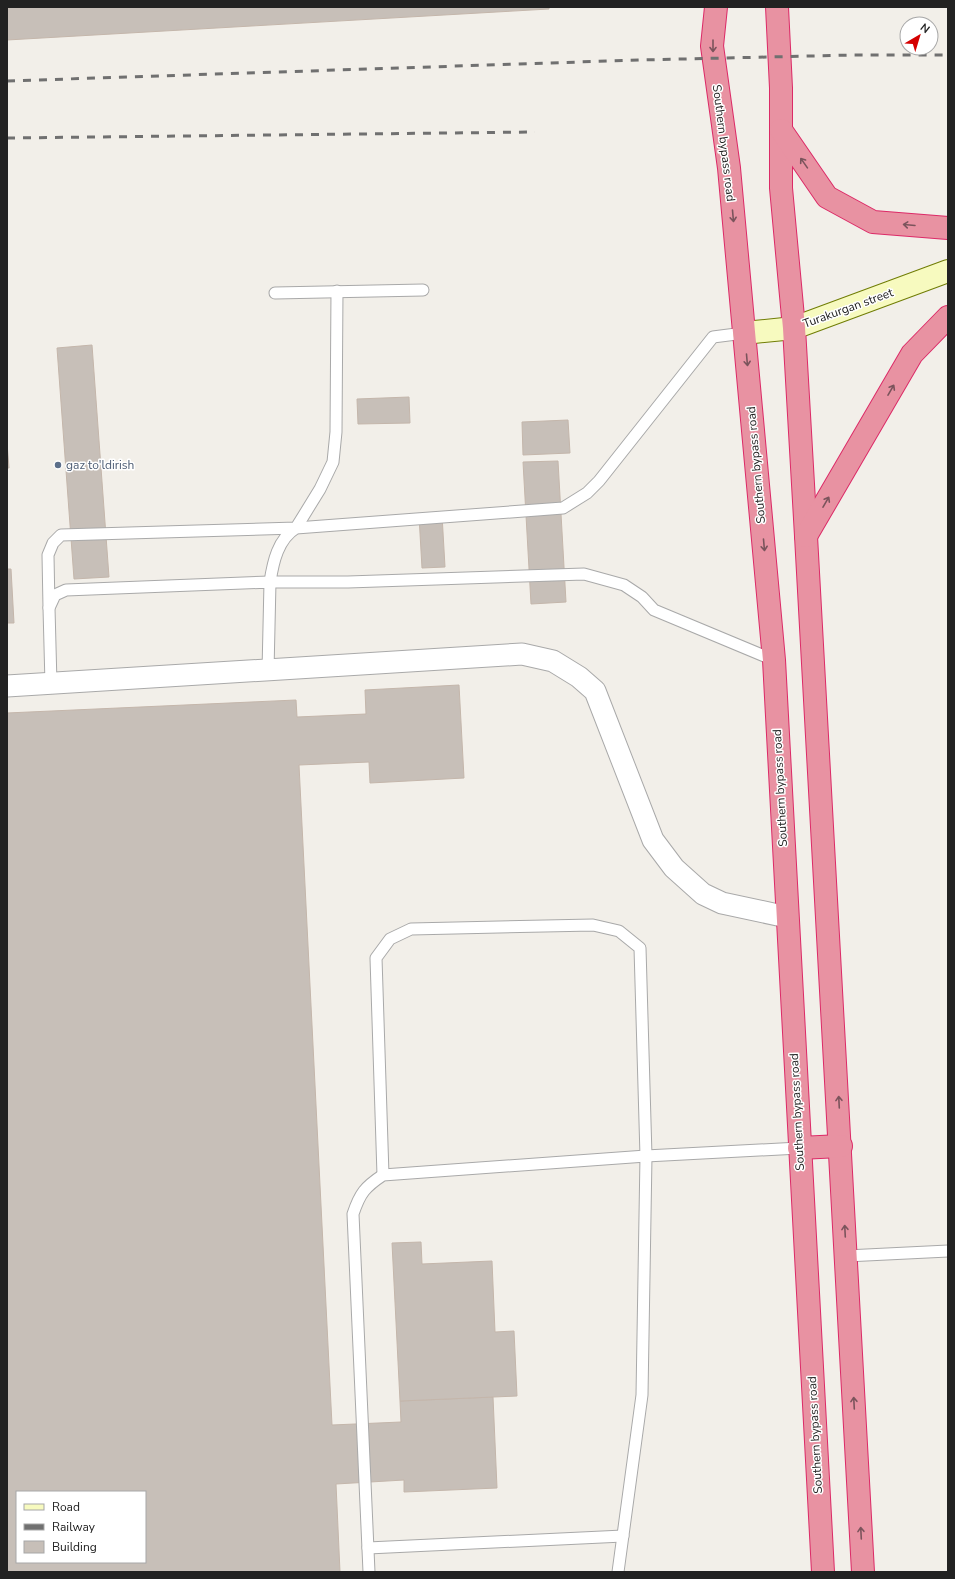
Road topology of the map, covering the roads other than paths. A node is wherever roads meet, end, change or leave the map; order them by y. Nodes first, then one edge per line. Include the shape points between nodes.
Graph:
1 (716, 7) edge
2 (777, 7) edge
3 (781, 130) junction
4 (948, 228) edge
5 (948, 271) edge
6 (423, 290) dead end
7 (337, 291) junction
8 (275, 293) dead end
9 (948, 317) edge
10 (794, 328) junction
11 (744, 333) junction
12 (296, 528) junction
13 (806, 536) junction
14 (270, 582) junction
15 (50, 608) junction
16 (774, 660) junction
17 (268, 671) junction
18 (51, 684) junction
19 (7, 686) edge
20 (787, 917) junction
21 (841, 1146) junction
22 (799, 1148) junction
23 (646, 1156) junction
24 (383, 1176) junction
25 (948, 1251) edge
26 (846, 1256) junction
27 (623, 1536) junction
28 (368, 1548) junction
29 (369, 1572) edge
30 (618, 1572) edge
31 (823, 1572) edge
32 (863, 1572) edge

1 -> 11 highway, Southern bypass road via 712,46 729,168
2 - 3 highway
4 -> 3 highway via 873,222 827,197
3 - 10 highway via 781,188
5 - 10 main road, Turakurgan street
6 - 7 lane
7 - 8 lane
7 - 12 lane via 336,432 333,462
13 -> 9 highway via 912,354
10 - 11 main road, Turakurgan street
10 - 13 highway
11 - 12 lane via 713,337 599,481 587,493 563,508
11 -> 16 highway, Southern bypass road
12 - 14 lane via 283,539 273,564
12 - 15 lane via 61,535 53,543 48,555
21 -> 13 highway
14 - 15 lane via 66,590 55,595
14 - 16 lane via 584,574 624,585 642,597 654,610
14 - 17 lane
15 - 18 lane
16 - 20 highway, Southern bypass road
17 - 18 street
17 - 20 street via 522,654 553,661 579,677 595,691 653,840 674,868 703,894 722,903
18 - 19 street
20 - 22 highway, Southern bypass road
21 - 22 highway
26 -> 21 highway
22 - 23 lane
22 - 31 highway, Southern bypass road
23 - 24 lane
23 - 24 lane via 640,948 619,931 593,925 411,929 390,939 376,958
23 - 27 lane via 642,1395
24 - 28 lane via 366,1186 358,1198 353,1214
25 - 26 lane
32 -> 26 highway
27 - 28 lane
27 - 30 lane
28 - 29 lane

